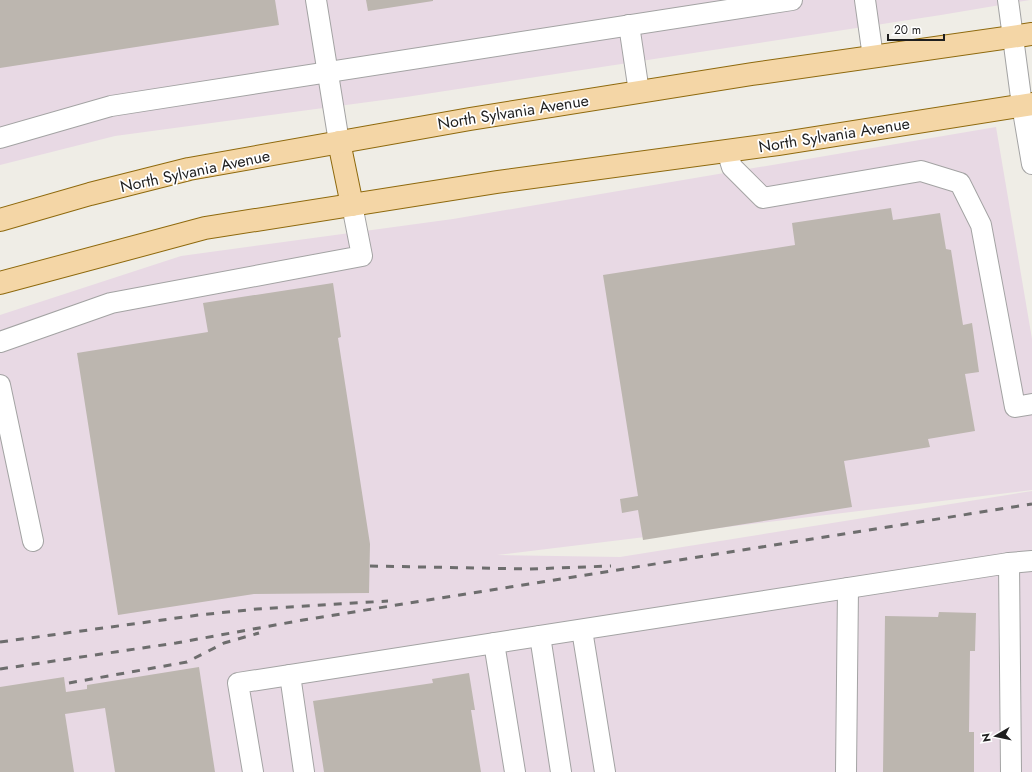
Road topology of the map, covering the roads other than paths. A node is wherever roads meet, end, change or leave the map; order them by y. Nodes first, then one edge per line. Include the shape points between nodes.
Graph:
1 (316, 0) edge
2 (792, 0) edge
3 (865, 0) edge
4 (1008, 0) edge
5 (629, 25) junction
6 (1023, 35) edge
7 (873, 57) junction
8 (328, 72) junction
9 (639, 92) junction
10 (1027, 104) edge
11 (0, 138) edge
12 (339, 142) junction
13 (727, 151) junction
14 (1032, 164) edge
15 (352, 205) junction
16 (0, 220) edge
17 (0, 283) edge
18 (0, 342) edge
19 (0, 385) edge
20 (1032, 404) edge
21 (33, 541) dead end
22 (1032, 561) edge
23 (1009, 563) junction
24 (848, 588) junction
25 (582, 630) junction
26 (540, 636) junction
27 (494, 643) junction
28 (290, 675) junction
29 (253, 772) edge
30 (304, 772) edge
31 (515, 772) edge
32 (561, 772) edge
33 (605, 772) edge
34 (846, 772) edge
35 (1011, 772) edge

1 - 8 street
2 - 5 street
3 - 7 street
4 - 6 street
5 - 8 street
5 - 9 street
6 - 7 main road, North Sylvania Avenue
6 - 10 street
7 - 9 main road, North Sylvania Avenue
8 - 11 street via 110,106
8 - 12 street
9 - 12 main road, North Sylvania Avenue
10 - 13 main road, North Sylvania Avenue
10 - 14 street
12 - 15 main road
12 - 16 main road, North Sylvania Avenue via 189,170 90,194
13 - 15 main road, North Sylvania Avenue via 497,182
13 - 20 street via 732,167 763,198 921,172 960,183 981,225 1015,407
15 - 17 main road, North Sylvania Avenue via 205,228
15 - 18 street via 362,256 111,303
19 - 21 street
22 - 23 street
23 - 24 street
23 - 35 street
24 - 25 street
24 - 34 street
25 - 26 street
25 - 33 street
26 - 27 street
26 - 32 street
27 - 28 street
27 - 31 street
28 - 29 street via 238,683
28 - 30 street

